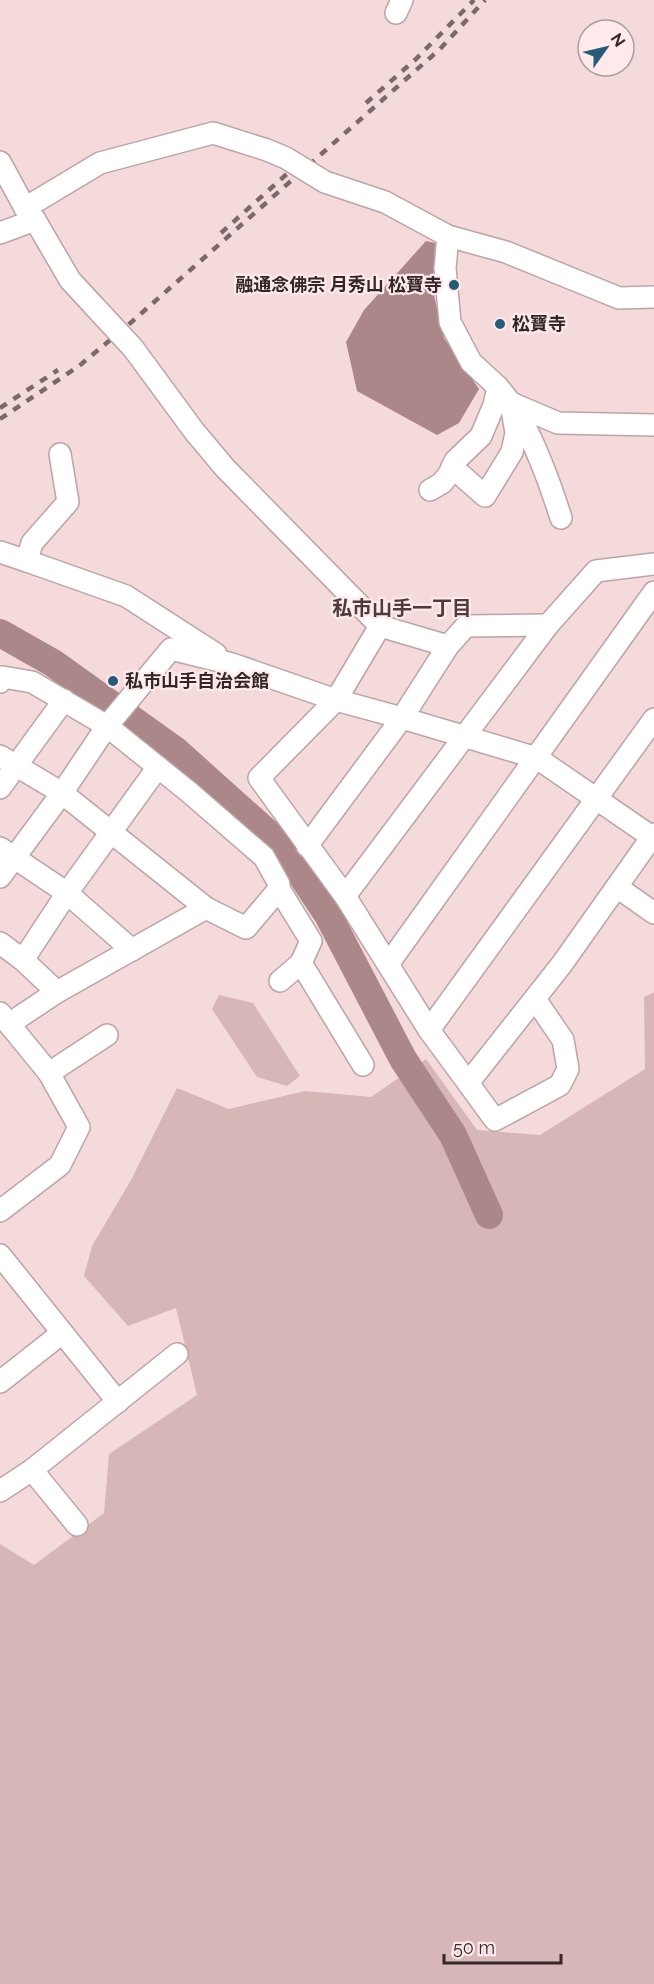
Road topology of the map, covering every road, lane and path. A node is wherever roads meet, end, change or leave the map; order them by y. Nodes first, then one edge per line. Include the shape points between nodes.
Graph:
1 (0, 162) edge
2 (30, 214) junction
3 (0, 233) edge
4 (448, 236) junction
5 (654, 297) edge
6 (498, 387) junction
7 (512, 404) junction
8 (654, 425) edge
9 (60, 454) dead end
10 (452, 467) junction
11 (430, 490) dead end
12 (561, 518) dead end
13 (2, 550) edge
14 (27, 561) junction
15 (654, 564) edge
16 (654, 592) edge
17 (548, 625) junction
18 (380, 626) junction
19 (448, 646) junction
20 (232, 664) junction
21 (0, 682) edge
22 (64, 700) junction
23 (336, 700) junction
24 (402, 718) junction
25 (654, 719) edge
26 (107, 726) junction
27 (463, 737) junction
28 (537, 758) junction
29 (8, 761) edge
30 (158, 767) junction
31 (0, 788) edge
32 (62, 793) junction
33 (597, 799) junction
34 (111, 832) junction
35 (653, 836) edge
36 (307, 846) junction
37 (7, 853) edge
38 (0, 877) edge
39 (617, 887) junction
40 (279, 889) junction
41 (67, 894) junction
42 (345, 896) junction
43 (206, 908) junction
44 (654, 913) edge
45 (0, 943) edge
46 (132, 950) junction
47 (23, 960) junction
48 (301, 963) junction
49 (389, 963) junction
50 (280, 981) dead end
51 (57, 992) junction
52 (535, 999) junction
53 (4, 1019) edge
54 (429, 1030) junction
55 (107, 1035) dead end
56 (363, 1065) dead end
57 (49, 1073) junction
58 (468, 1083) junction
59 (0, 1211) edge
60 (0, 1255) edge
61 (62, 1333) junction
62 (177, 1354) dead end
63 (0, 1382) edge
64 (118, 1402) junction
65 (32, 1470) junction
66 (0, 1491) edge
67 (76, 1525) dead end

1 - 2 street
2 - 3 street
2 - 4 street, bridge via 100,163 213,133 286,158 325,182 385,202
2 - 18 street, bridge via 70,280 133,348 225,468
4 - 5 street via 506,252 619,298
4 - 6 street via 445,268 450,322 471,362
6 - 7 street
6 - 10 street via 481,436
7 - 8 street via 558,423
7 - 10 street via 516,433 512,452 485,496
7 - 12 street via 530,433
9 - 14 street via 68,502 32,543
10 - 11 street via 442,483
13 - 14 street
14 - 20 street via 126,596
15 - 17 street via 596,571
16 - 28 street
17 - 19 street via 466,627
17 - 27 street
18 - 19 street
18 - 23 street
19 - 24 street
20 - 23 street
20 - 26 street via 171,649
21 - 22 street via 3,677 32,682
22 - 26 street
22 - 29 street
23 - 24 street
23 - 36 street via 260,778
24 - 27 street
24 - 36 street
25 - 33 street
26 - 30 street
26 - 32 street
27 - 28 street
27 - 42 street
28 - 33 street
28 - 49 street
29 - 31 street
29 - 32 street
30 - 34 street
30 - 40 street via 264,857
32 - 34 street
32 - 37 street
33 - 35 street
33 - 54 street
34 - 41 street
34 - 43 street
35 - 39 street
36 - 42 street
37 - 38 street
37 - 41 street
39 - 44 street
39 - 52 street
40 - 43 street via 246,928
40 - 48 street via 311,941
41 - 46 street
41 - 47 street
42 - 49 street
43 - 46 street
45 - 47 street
46 - 51 street
47 - 51 street
48 - 50 street
48 - 56 street
49 - 54 street
51 - 53 street
52 - 58 street
52 - 58 street via 563,1040 568,1069 560,1085 495,1120
53 - 57 street
54 - 58 street
55 - 57 street
57 - 59 street via 79,1127 60,1165
60 - 61 street
61 - 63 street
61 - 64 street
62 - 64 street
64 - 65 street
65 - 66 street
65 - 67 street

